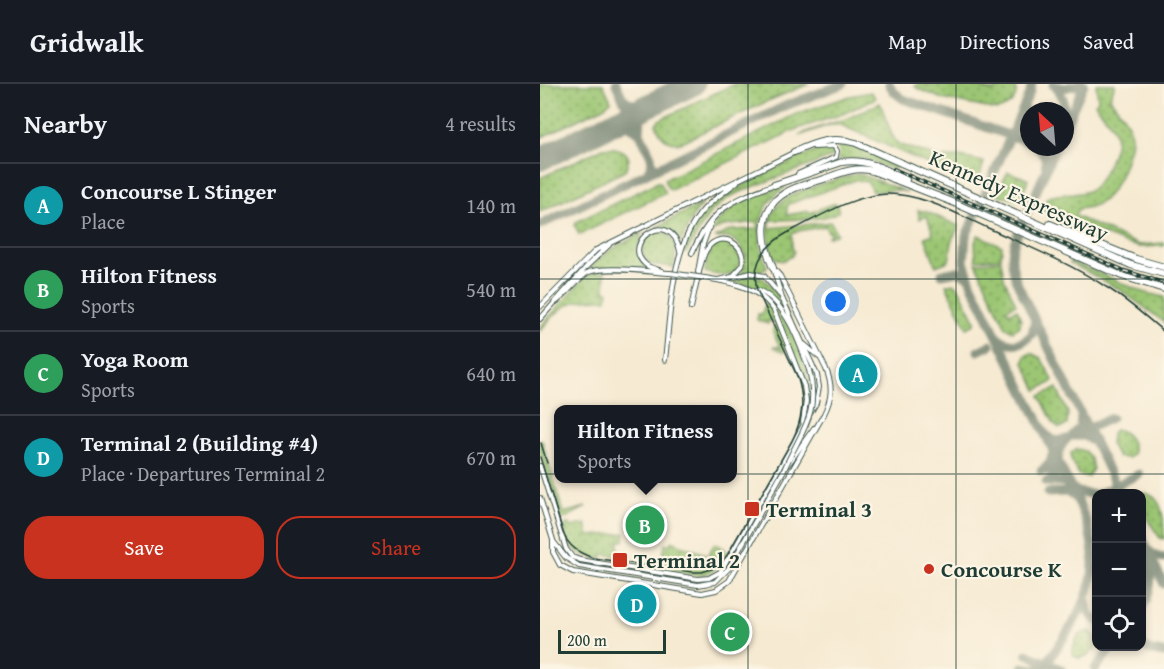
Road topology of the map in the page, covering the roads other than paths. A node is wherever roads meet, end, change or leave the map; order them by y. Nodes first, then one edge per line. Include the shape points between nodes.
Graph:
1 (794, 152) junction
2 (747, 175) junction
3 (774, 184) junction
4 (933, 194) junction
5 (1004, 207) junction
6 (721, 210) junction
7 (614, 240) junction
8 (680, 252) junction
9 (692, 253) dead end
10 (1164, 267) edge
11 (773, 268) junction
12 (668, 273) junction
13 (1164, 274) edge
14 (728, 278) junction
15 (712, 279) junction
16 (1164, 289) edge
17 (695, 290) junction
18 (753, 290) junction
19 (782, 298) junction
20 (556, 302) junction
21 (540, 307) edge
22 (691, 308) dead end
23 (540, 319) edge
24 (801, 341) junction
25 (822, 359) junction
26 (665, 360) dead end
27 (824, 414) junction
28 (803, 424) junction
29 (540, 466) edge
30 (784, 470) junction
31 (776, 484) junction
32 (540, 498) edge
33 (774, 504) junction
34 (553, 540) junction
35 (743, 543) junction
36 (742, 561) junction
37 (610, 572) junction
38 (585, 574) junction
39 (673, 581) junction
40 (690, 591) junction

1 - 2 street
1 - 3 street via 826,145 834,146 837,152 832,160
1 - 5 highway, Kennedy Expressway via 829,139 847,140
2 - 7 street
2 - 8 street via 705,208
3 - 4 highway via 842,162 858,161
3 - 6 street via 740,197
4 - 11 highway via 862,169 790,190 772,205 765,220 765,244
4 - 16 highway, Kennedy Expressway via 1122,276
5 - 10 highway via 1136,260
5 - 13 highway, Kennedy Expressway via 1131,265
6 - 9 street via 702,229
6 - 17 street via 706,232
7 - 20 street
7 - 21 street via 589,256
8 - 12 street via 676,239 667,231 652,230 642,238 642,261
8 - 26 street
11 - 19 street
11 - 25 street
12 - 15 street, bridge
12 - 20 street via 594,270
14 - 15 street
14 - 17 street via 741,269 743,254 736,244 722,239 705,251
14 - 19 street via 760,274 770,280
15 - 18 street
17 - 22 street
18 - 28 street via 774,310 804,386
18 - 30 street, bridge via 780,306 809,370 813,389 811,414
19 - 24 street
20 - 23 street
24 - 25 street
24 - 28 street via 819,387 818,399
25 - 27 street via 832,388
27 - 30 street, bridge
27 - 33 street
28 - 29 street via 722,569 712,577 698,579 580,560 570,555
30 - 31 street
31 - 33 street
31 - 35 street
32 - 34 street
33 - 36 street
34 - 37 street via 572,563
34 - 38 street via 551,548 561,565
35 - 36 street
35 - 39 street via 729,568 714,582 698,585
36 - 40 street via 732,579 718,589
37 - 38 street
37 - 39 street
38 - 40 street
39 - 40 street

